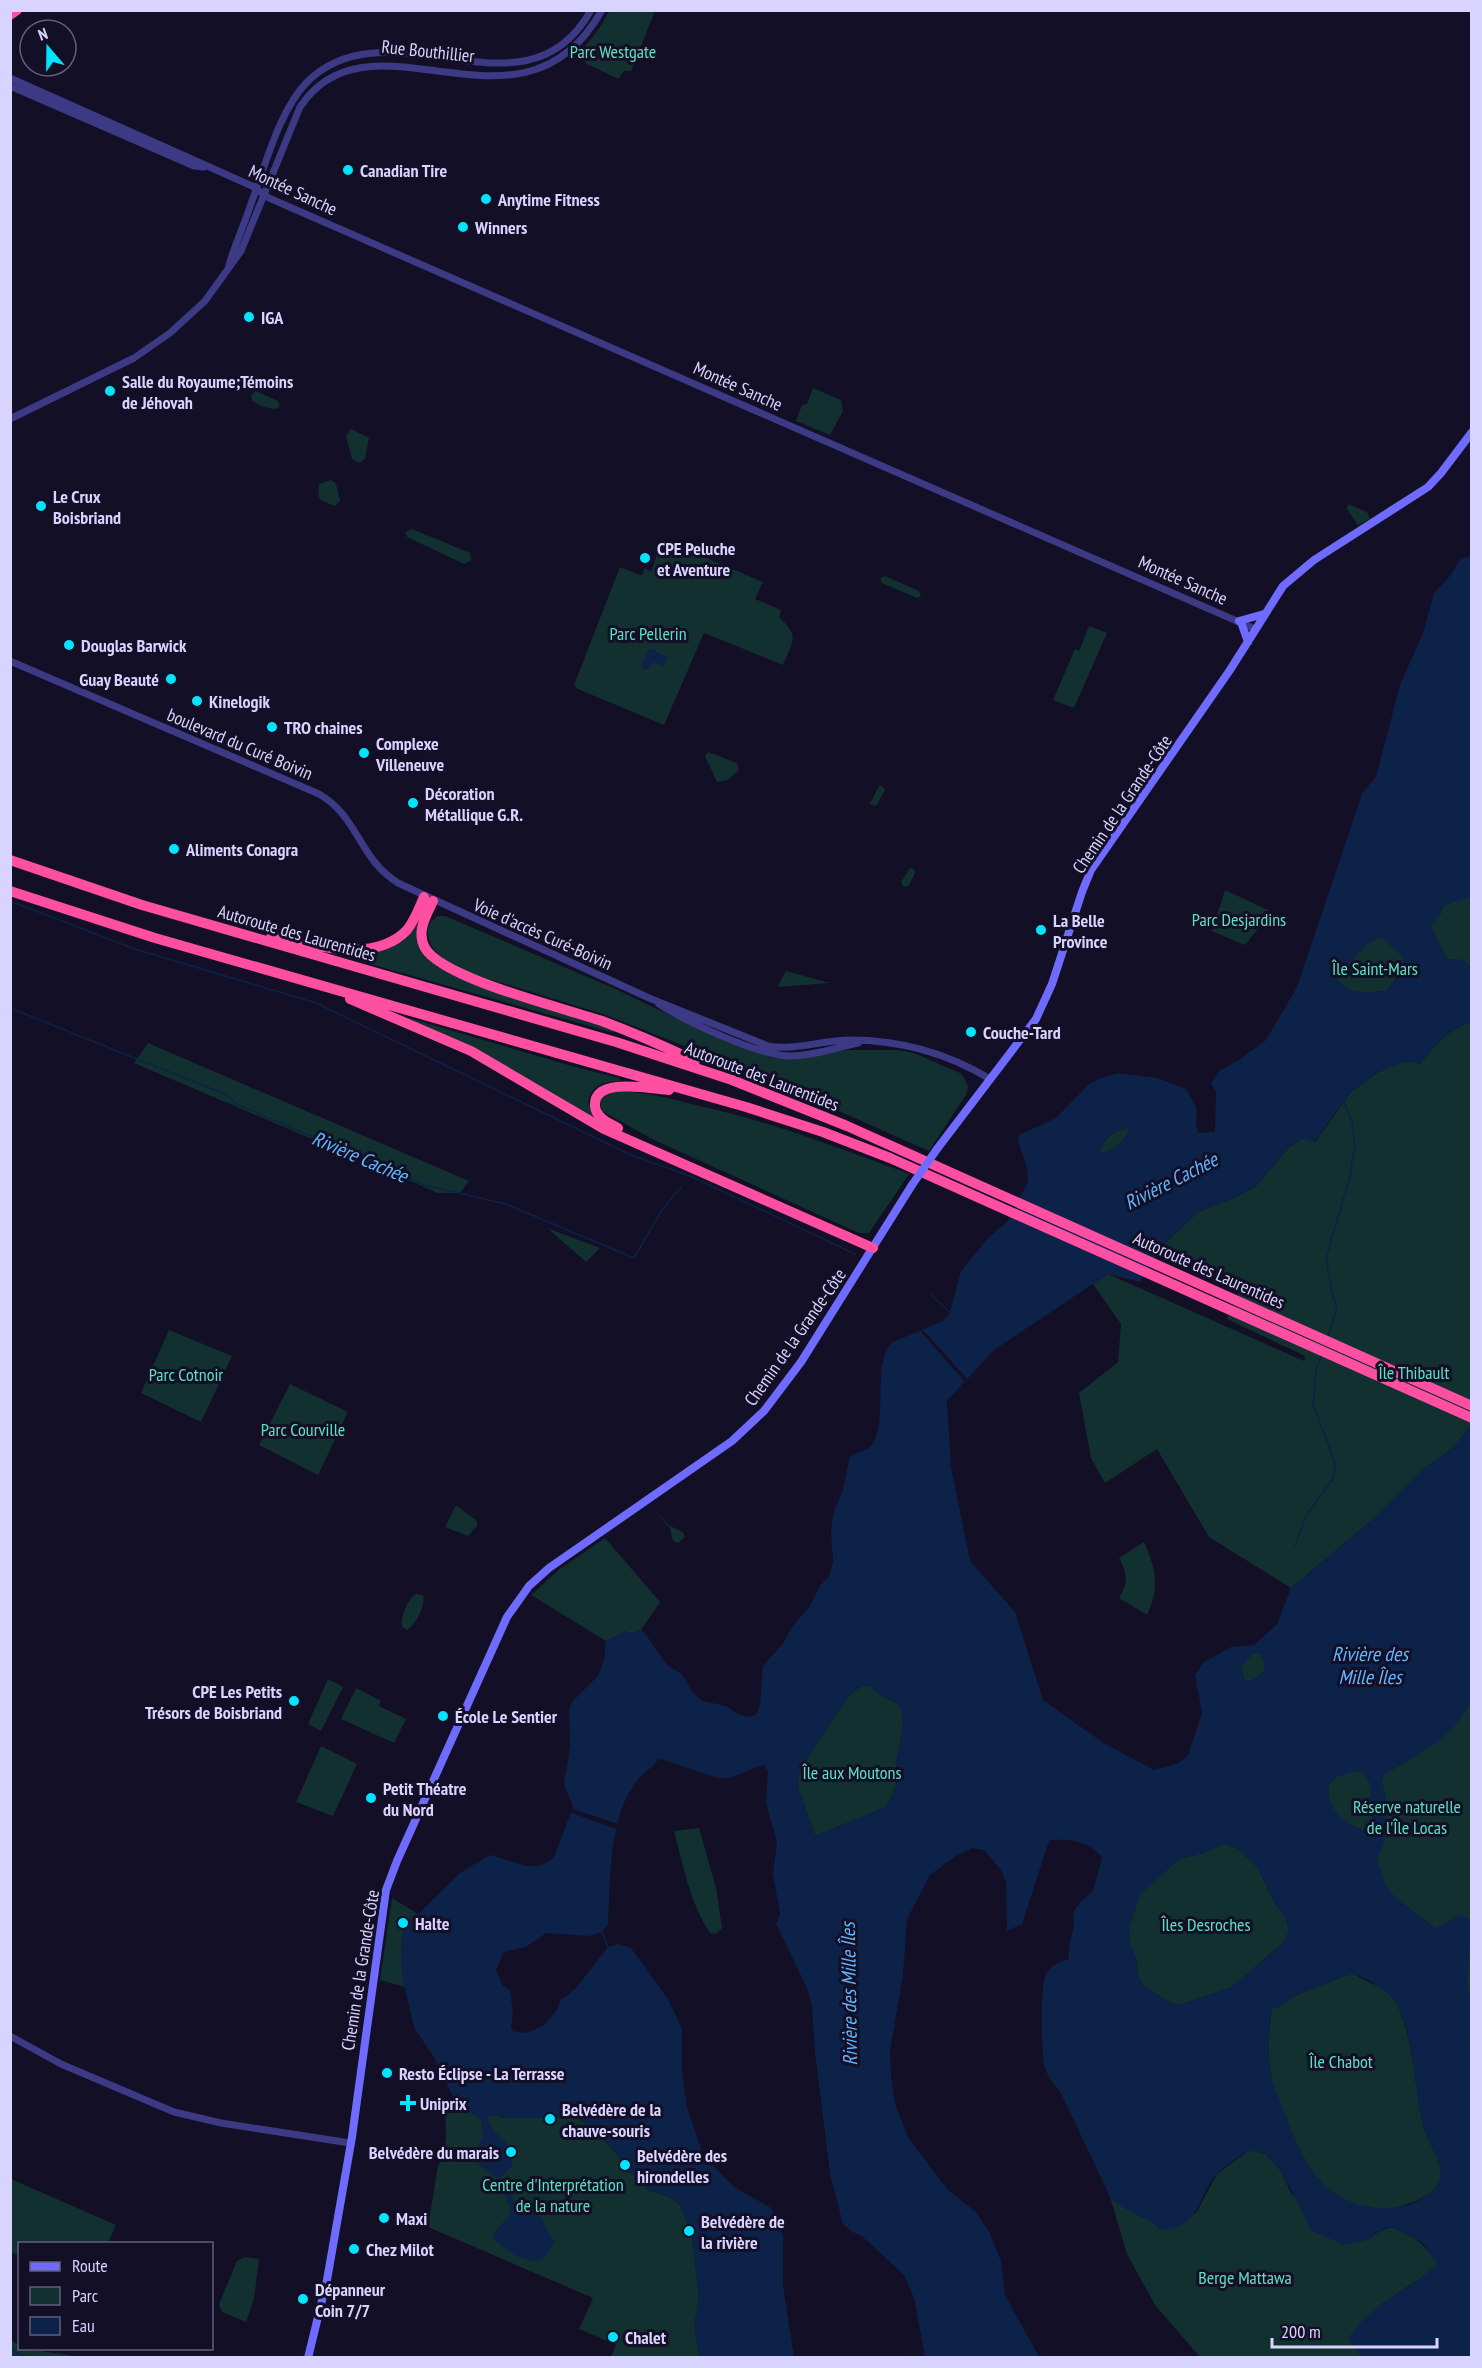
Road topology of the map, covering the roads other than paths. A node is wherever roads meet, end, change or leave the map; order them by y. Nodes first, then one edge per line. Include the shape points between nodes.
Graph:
1 (17, 10) edge
2 (591, 10) edge
3 (603, 10) edge
4 (10, 15) edge
5 (10, 78) edge
6 (10, 86) edge
7 (209, 168) junction
8 (256, 189) junction
9 (264, 195) junction
10 (228, 268) junction
11 (10, 419) edge
12 (1472, 432) edge
13 (1264, 614) junction
14 (1240, 622) junction
15 (1255, 629) junction
16 (1248, 642) junction
17 (10, 661) edge
18 (10, 860) edge
19 (10, 891) edge
20 (429, 899) junction
21 (214, 927) junction
22 (320, 985) junction
23 (990, 1079) junction
24 (732, 1080) junction
25 (693, 1092) junction
26 (703, 1173) junction
27 (990, 1197) junction
28 (873, 1248) junction
29 (1472, 1406) edge
30 (1472, 1418) edge
31 (10, 2036) edge
32 (350, 2143) junction
33 (308, 2358) edge

1 - 4 highway
2 - 8 street, Rue Bouthillier via 563,44 526,61 497,63 383,49 357,52 336,60 316,73 296,95
3 - 9 street, Rue Bouthillier via 573,50 530,71 500,73 384,60 358,63 335,72 314,88 300,107
5 - 7 street, Montée Sanche
6 - 7 street, Montée Sanche via 194,166
7 - 8 street, Montée Sanche
8 - 9 street, Montée Sanche
8 - 10 street, Rue Bouthillier
9 - 10 street, Rue Bouthillier via 241,251
9 - 14 street, Montée Sanche
10 - 11 street via 196,310 149,349
12 - 13 main road, Chemin de la Grande-Côte via 1428,487 1298,572
13 - 14 main road
13 - 15 main road, Chemin de la Grande-Côte
14 - 15 street, Montée Sanche
14 - 16 main road
15 - 16 main road, Chemin de la Grande-Côte
16 - 23 main road, Chemin de la Grande-Côte via 1093,868 1044,1001 1027,1033
17 - 20 street, boulevard du Curé Boivin via 324,797 348,820 378,868
18 - 21 highway, Autoroute des Laurentides
19 - 22 highway, Autoroute des Laurentides via 126,930
20 - 21 highway via 405,932 370,948 328,947
20 - 23 street, Voie d'accès Curé-Boivin via 649,998 768,1046 850,1040 916,1046
20 - 24 highway via 422,939 427,951 441,965 651,1039
21 - 24 highway, Autoroute des Laurentides via 626,1045
22 - 25 highway, Autoroute des Laurentides
22 - 26 highway via 466,1049 590,1122
23 - 28 main road, Chemin de la Grande-Côte, bridge via 912,1185
24 - 27 highway, Autoroute des Laurentides via 809,1110
25 - 26 highway via 617,1086 598,1094 595,1106 606,1122
25 - 27 highway, Autoroute des Laurentides via 830,1135
26 - 28 highway
27 - 29 highway, Autoroute des Laurentides
27 - 30 highway, Autoroute des Laurentides
28 - 32 main road, Chemin de la Grande-Côte via 795,1370 757,1419 732,1441 549,1568 529,1586 510,1612 388,1885
31 - 32 street via 56,2061 174,2112 221,2124
32 - 33 main road, Chemin de la Grande-Côte via 327,2280

